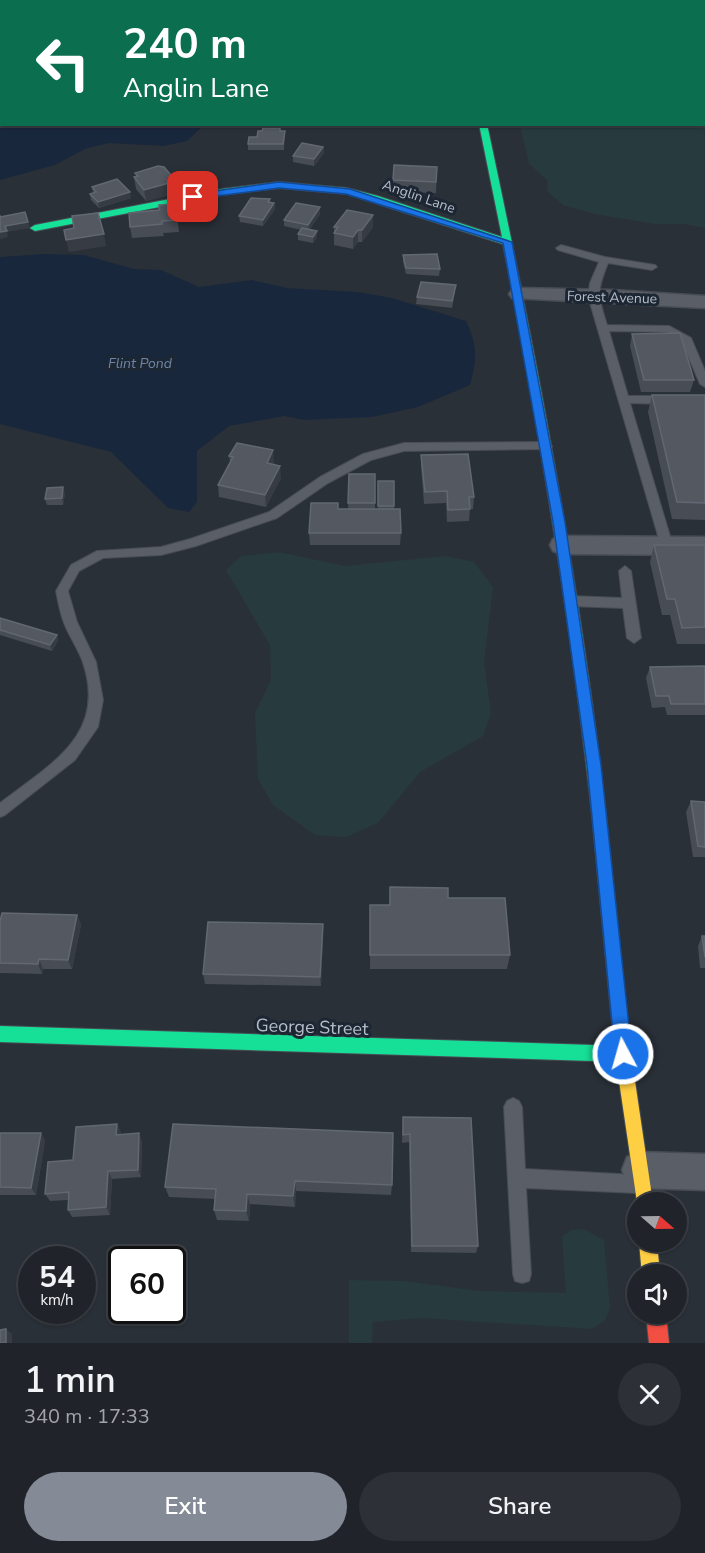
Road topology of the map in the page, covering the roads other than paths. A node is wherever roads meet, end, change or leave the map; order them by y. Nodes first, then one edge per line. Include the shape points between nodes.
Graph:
1 (483, 126) edge
2 (35, 228) dead end
3 (507, 242) junction
4 (561, 248) dead end
5 (604, 260) junction
6 (652, 267) dead end
7 (519, 294) junction
8 (593, 296) junction
9 (705, 302) edge
10 (602, 328) junction
11 (705, 384) edge
12 (624, 399) junction
13 (682, 401) edge
14 (546, 446) junction
15 (562, 544) junction
16 (668, 546) junction
17 (705, 546) edge
18 (625, 571) dead end
19 (570, 601) junction
20 (629, 603) junction
21 (634, 638) dead end
22 (0, 811) edge
23 (0, 1034) edge
24 (623, 1054) junction
25 (513, 1107) dead end
26 (705, 1172) edge
27 (517, 1178) junction
28 (642, 1186) edge
29 (522, 1275) dead end
30 (657, 1324) edge
31 (659, 1343) edge

1 - 3 main road
2 - 3 main road, Anglin Lane via 222,192 302,186 375,198
3 - 7 main road
4 - 5 lane
5 - 6 lane
5 - 8 lane
7 - 8 street, Forest Avenue
7 - 14 main road
8 - 9 street, Forest Avenue
8 - 10 lane
10 - 11 lane via 669,329 687,340
10 - 12 lane
12 - 13 lane
12 - 16 lane
14 - 15 main road
14 - 22 lane via 404,447 367,457 324,480 273,515 161,551 101,554 75,568 62,591 70,622 89,662 96,700 91,727 70,756
15 - 16 street
15 - 19 main road
16 - 17 street
18 - 20 lane
19 - 20 lane
19 - 24 main road via 594,765
20 - 21 lane
23 - 24 main road, George Street
24 - 28 main road
25 - 27 lane
26 - 28 street
27 - 28 lane
27 - 29 lane
30 - 31 main road

